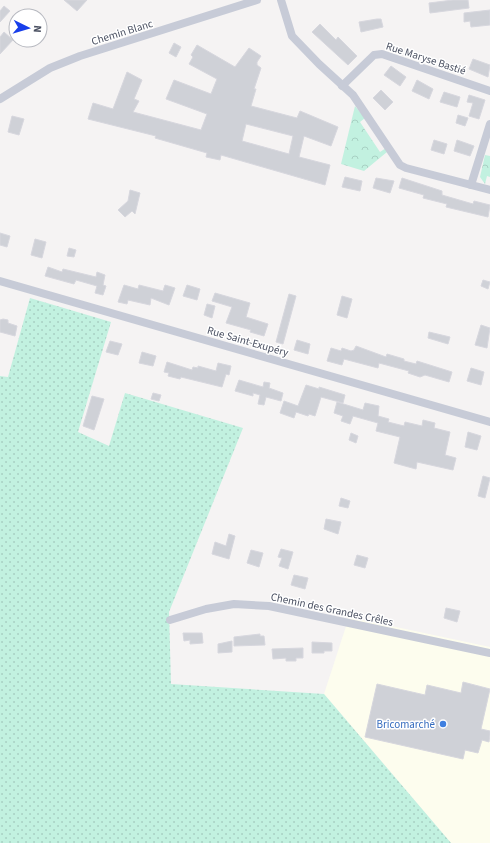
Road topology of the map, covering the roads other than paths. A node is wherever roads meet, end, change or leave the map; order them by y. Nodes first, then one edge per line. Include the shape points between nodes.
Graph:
1 (257, 0) edge
2 (281, 0) edge
3 (342, 86) junction
4 (490, 91) edge
5 (0, 99) edge
6 (490, 124) edge
7 (471, 185) junction
8 (490, 190) edge
9 (0, 281) edge
10 (490, 422) edge
11 (170, 620) dead end
12 (490, 653) edge

1 - 5 street, Chemin Blanc via 80,56 50,68
2 - 3 street via 292,36
3 - 4 street, Rue Maryse Bastié via 374,55 382,54
3 - 7 street via 353,95 400,165
6 - 7 street
7 - 8 street
9 - 10 street, Rue Saint-Exupéry
11 - 12 street, Chemin des Grandes Crêles via 234,604 268,606

